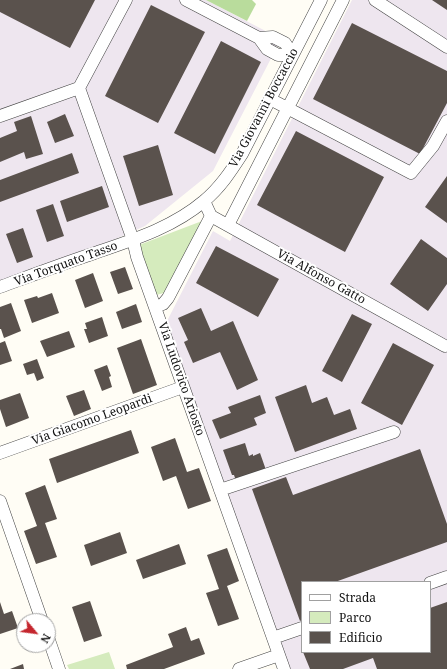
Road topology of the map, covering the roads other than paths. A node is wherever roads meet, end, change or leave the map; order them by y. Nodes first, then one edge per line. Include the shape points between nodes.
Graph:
1 (126, 0) edge
2 (186, 0) edge
3 (321, 0) edge
4 (343, 0) edge
5 (375, 0) edge
6 (447, 47) edge
7 (293, 55) junction
8 (79, 88) junction
9 (270, 99) junction
10 (288, 108) junction
11 (0, 116) edge
12 (447, 121) edge
13 (204, 202) junction
14 (211, 216) junction
15 (228, 226) junction
16 (132, 240) junction
17 (0, 287) edge
18 (156, 307) junction
19 (445, 346) dead end
20 (184, 387) junction
21 (394, 432) dead end
22 (0, 452) edge
23 (220, 490) junction
24 (0, 501) edge
25 (447, 577) edge
26 (431, 583) edge
27 (39, 613) edge
28 (301, 628) edge
29 (273, 638) junction
30 (54, 653) edge
31 (279, 655) junction
32 (59, 669) edge
33 (239, 669) edge
34 (284, 669) edge

1 - 8 street
2 - 7 street via 259,38 267,49 278,55
3 - 7 street, Via Giovanni Boccaccio
4 - 10 street
5 - 6 street
7 - 9 street, Via Giovanni Boccaccio
8 - 11 street
8 - 16 street, Via Ludovico Ariosto
9 - 10 street
9 - 13 street, Via Giovanni Boccaccio via 228,176
10 - 12 street via 411,173 433,146
10 - 15 street
13 - 14 street
13 - 16 street, Via Giovanni Boccaccio via 181,218
14 - 15 street, Via Alfonso Gatto
14 - 18 street via 168,298
15 - 19 street, Via Alfonso Gatto
16 - 17 street, Via Torquato Tasso
16 - 18 street, Via Ludovico Ariosto
18 - 20 street, Via Ludovico Ariosto
20 - 22 street, Via Giacomo Leopardi
20 - 23 street, Via Ludovico Ariosto
21 - 23 street
23 - 29 street, Via Ludovico Ariosto
24 - 27 street
25 - 26 street
28 - 29 street
29 - 31 street, Via Ludovico Ariosto
30 - 32 street
31 - 33 street
31 - 34 street, Via Ludovico Ariosto

